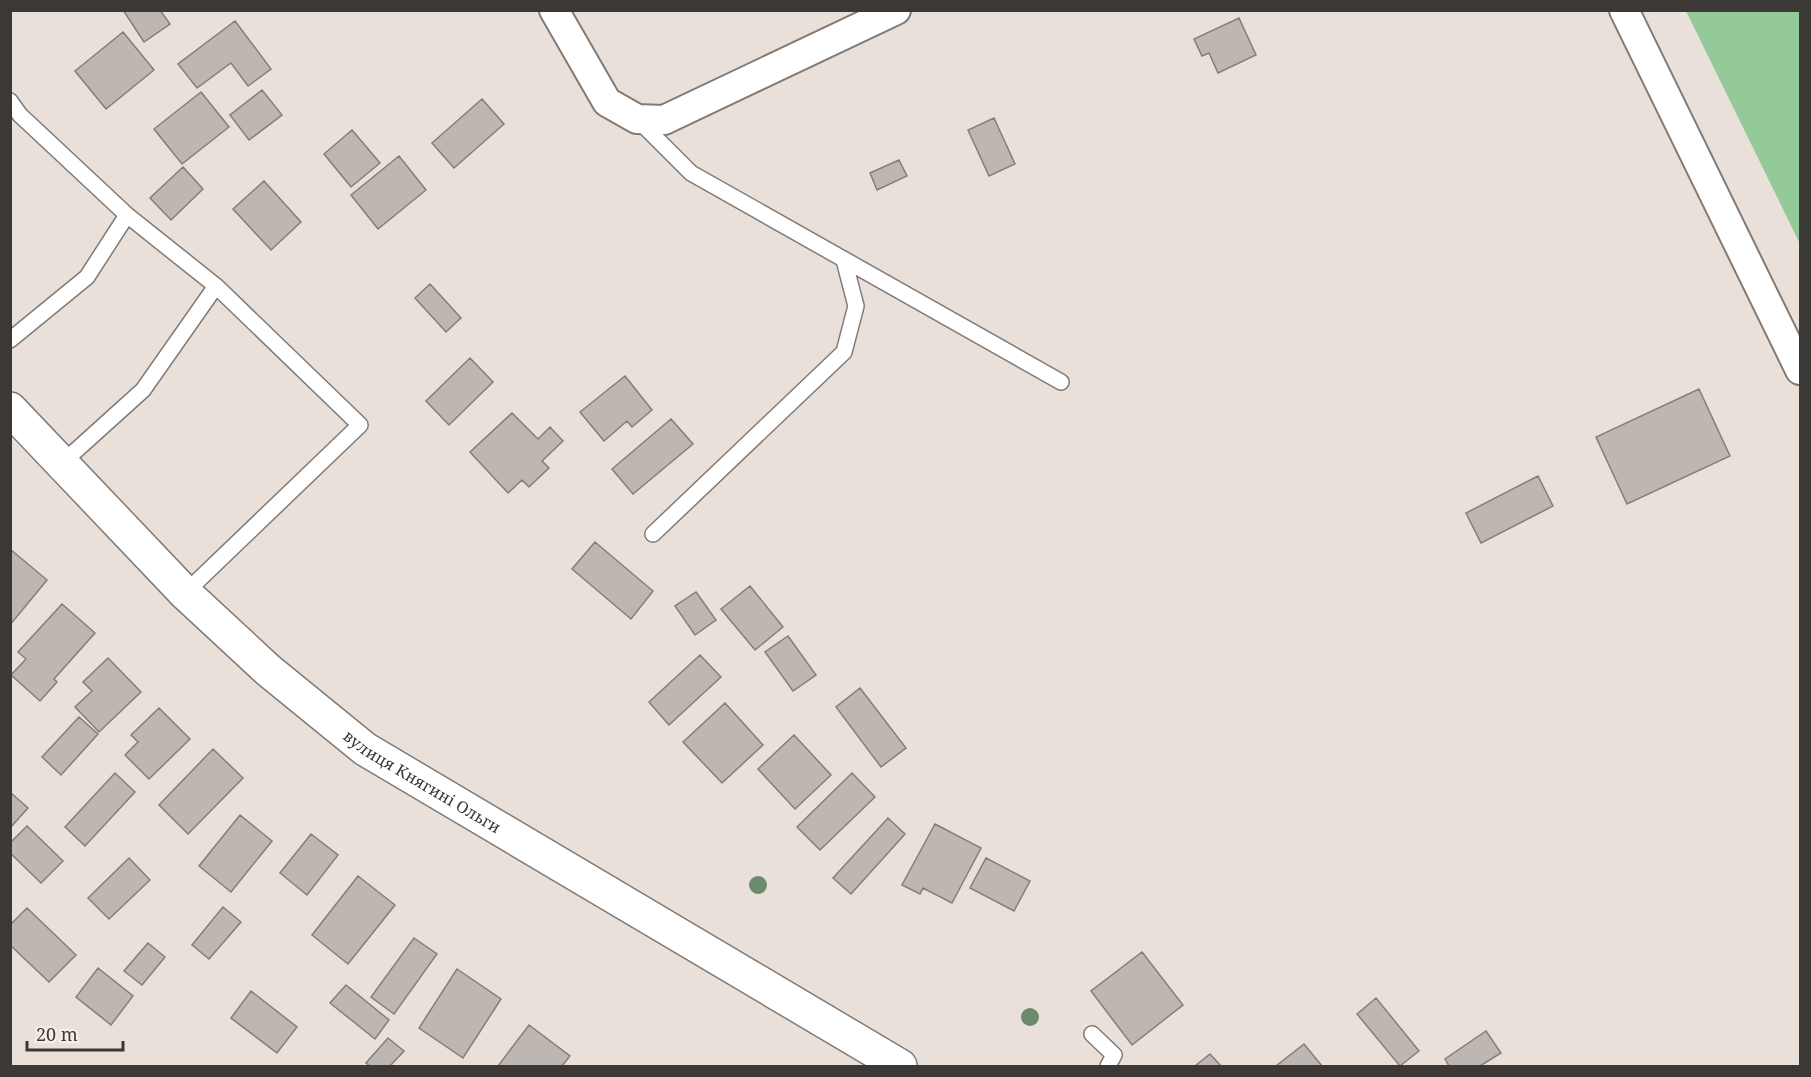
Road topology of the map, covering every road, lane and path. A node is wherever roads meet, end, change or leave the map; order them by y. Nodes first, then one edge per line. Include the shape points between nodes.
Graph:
1 (554, 10) edge
2 (896, 10) edge
3 (1624, 10) edge
4 (10, 101) edge
5 (637, 118) junction
6 (15, 121) edge
7 (127, 215) junction
8 (844, 260) junction
9 (216, 286) junction
10 (10, 340) edge
11 (1800, 370) edge
12 (1061, 382) dead end
13 (10, 409) edge
14 (61, 464) junction
15 (653, 534) dead end
16 (185, 593) junction
17 (1092, 1034) dead end
18 (900, 1066) edge
19 (1108, 1066) edge

1 - 5 street via 607,102
2 - 5 street via 664,120
3 - 11 street
4 - 6 lane
5 - 8 lane via 691,173
6 - 7 lane
7 - 9 lane
7 - 10 lane via 87,277
8 - 12 lane
8 - 15 lane via 856,306 844,352
9 - 14 lane via 142,390
9 - 16 lane via 360,425
13 - 14 street, вулиця Княгині Ольги
14 - 16 street, вулиця Княгині Ольги
16 - 18 street, вулиця Княгині Ольги via 268,670 365,749
17 - 19 lane via 1114,1055

